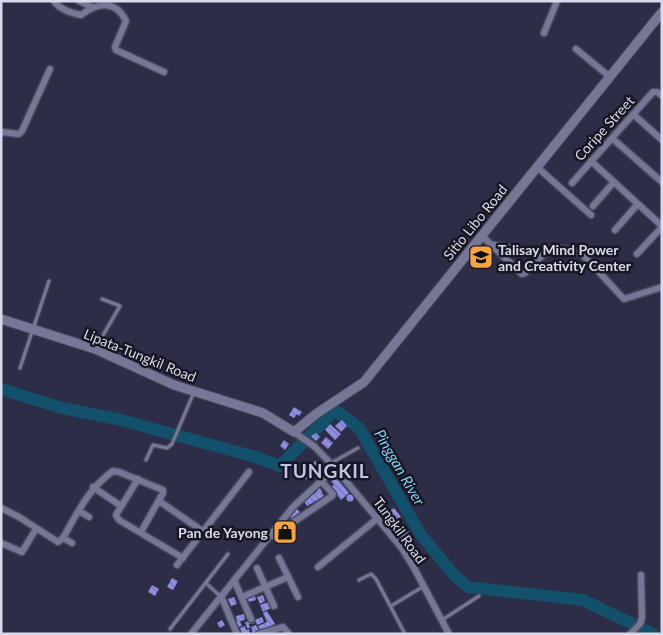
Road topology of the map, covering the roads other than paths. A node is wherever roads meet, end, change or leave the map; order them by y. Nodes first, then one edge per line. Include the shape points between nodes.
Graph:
1 (54, 1) edge
2 (557, 1) edge
3 (83, 2) edge
4 (92, 7) junction
5 (662, 12) edge
6 (544, 33) dead end
7 (576, 49) dead end
8 (50, 68) dead end
9 (164, 72) dead end
10 (610, 77) junction
11 (659, 94) edge
12 (633, 114) junction
13 (1, 132) edge
14 (613, 139) junction
15 (662, 140) edge
16 (591, 162) junction
17 (537, 167) junction
18 (662, 182) edge
19 (572, 183) dead end
20 (613, 184) junction
21 (637, 205) junction
22 (593, 206) dead end
23 (591, 215) dead end
24 (662, 227) edge
25 (615, 230) dead end
26 (482, 236) junction
27 (489, 243) junction
28 (518, 247) dead end
29 (637, 254) dead end
30 (49, 281) dead end
31 (662, 287) edge
32 (102, 298) dead end
33 (1, 319) edge
34 (32, 330) junction
35 (95, 349) junction
36 (20, 368) dead end
37 (194, 392) junction
38 (296, 434) junction
39 (358, 448) dead end
40 (146, 460) dead end
41 (333, 465) junction
42 (249, 472) dead end
43 (138, 479) junction
44 (322, 480) junction
45 (94, 487) junction
46 (159, 501) junction
47 (122, 506) junction
48 (2, 510) edge
49 (79, 511) junction
50 (89, 517) dead end
51 (378, 518) junction
52 (36, 528) junction
53 (141, 532) junction
54 (204, 532) junction
55 (63, 538) junction
56 (267, 540) junction
57 (1, 543) edge
58 (72, 543) dead end
59 (228, 554) dead end
60 (183, 558) junction
61 (279, 558) dead end
62 (177, 565) dead end
63 (318, 567) dead end
64 (257, 568) dead end
65 (641, 575) dead end
66 (288, 577) junction
67 (234, 580) junction
68 (359, 580) dead end
69 (206, 583) junction
70 (424, 586) junction
71 (266, 588) junction
72 (221, 596) junction
73 (479, 596) dead end
74 (242, 597) junction
75 (298, 597) dead end
76 (274, 606) dead end
77 (391, 606) junction
78 (251, 619) dead end
79 (442, 620) junction
80 (170, 629) dead end
81 (632, 633) edge
82 (191, 634) edge
83 (237, 634) edge
84 (259, 634) edge
85 (289, 634) edge
86 (406, 634) edge
87 (449, 634) edge

1 - 4 street via 70,13 81,15
2 - 6 street
3 - 4 street
4 - 9 street via 110,4 119,8 126,20 116,50
5 - 10 street, Sitio Libo Road
7 - 10 street
8 - 13 street via 24,130 18,134
10 - 17 street, Sitio Libo Road
11 - 12 street, Coripe Street via 653,92
12 - 14 street, Coripe Street
12 - 15 street
14 - 16 street, Coripe Street
14 - 18 street
16 - 19 street, Coripe Street
16 - 20 street
17 - 23 street
17 - 26 street, Sitio Libo Road
20 - 21 street
20 - 22 street
21 - 24 street
21 - 25 street
24 - 29 street
26 - 27 street
26 - 38 street, Sitio Libo Road via 364,382 316,414
27 - 28 lane
27 - 31 street via 522,274 554,248 582,254 624,299
30 - 34 lane
32 - 35 lane via 120,306
33 - 34 street, Lipata-Tungkil Road
34 - 35 street, Lipata-Tungkil Road
34 - 36 lane
35 - 37 street, Lipata-Tungkil Road
37 - 38 street, Lipata-Tungkil Road via 263,413
37 - 40 lane via 174,441 167,448 153,445
38 - 41 street, Tungkil Road
39 - 41 lane
41 - 44 street
41 - 51 street, Tungkil Road
42 - 54 street
43 - 45 street via 113,471
43 - 46 street via 163,490
43 - 47 street
44 - 56 street via 293,507
44 - 56 street via 332,496
45 - 47 street
45 - 49 street
46 - 53 street
46 - 54 street
47 - 53 street via 116,515 119,520
48 - 52 street
49 - 50 street
49 - 55 street
51 - 63 street
51 - 70 street, Tungkil Road via 401,547
52 - 55 street via 58,542
52 - 57 street via 22,552
53 - 60 street
54 - 60 street
55 - 58 street
56 - 67 street
59 - 69 lane
60 - 62 street
61 - 66 street
64 - 71 street
65 - 81 street via 642,618
66 - 71 street
66 - 75 street
67 - 72 street
67 - 74 street
68 - 77 lane via 371,574 374,576
69 - 72 lane
69 - 80 lane
70 - 77 lane
70 - 79 street, Tungkil Road
71 - 74 street
71 - 76 street
72 - 82 street
72 - 83 street
73 - 79 lane
74 - 78 street
77 - 86 lane
79 - 87 street, Tungkil Road
84 - 85 street via 283,627

